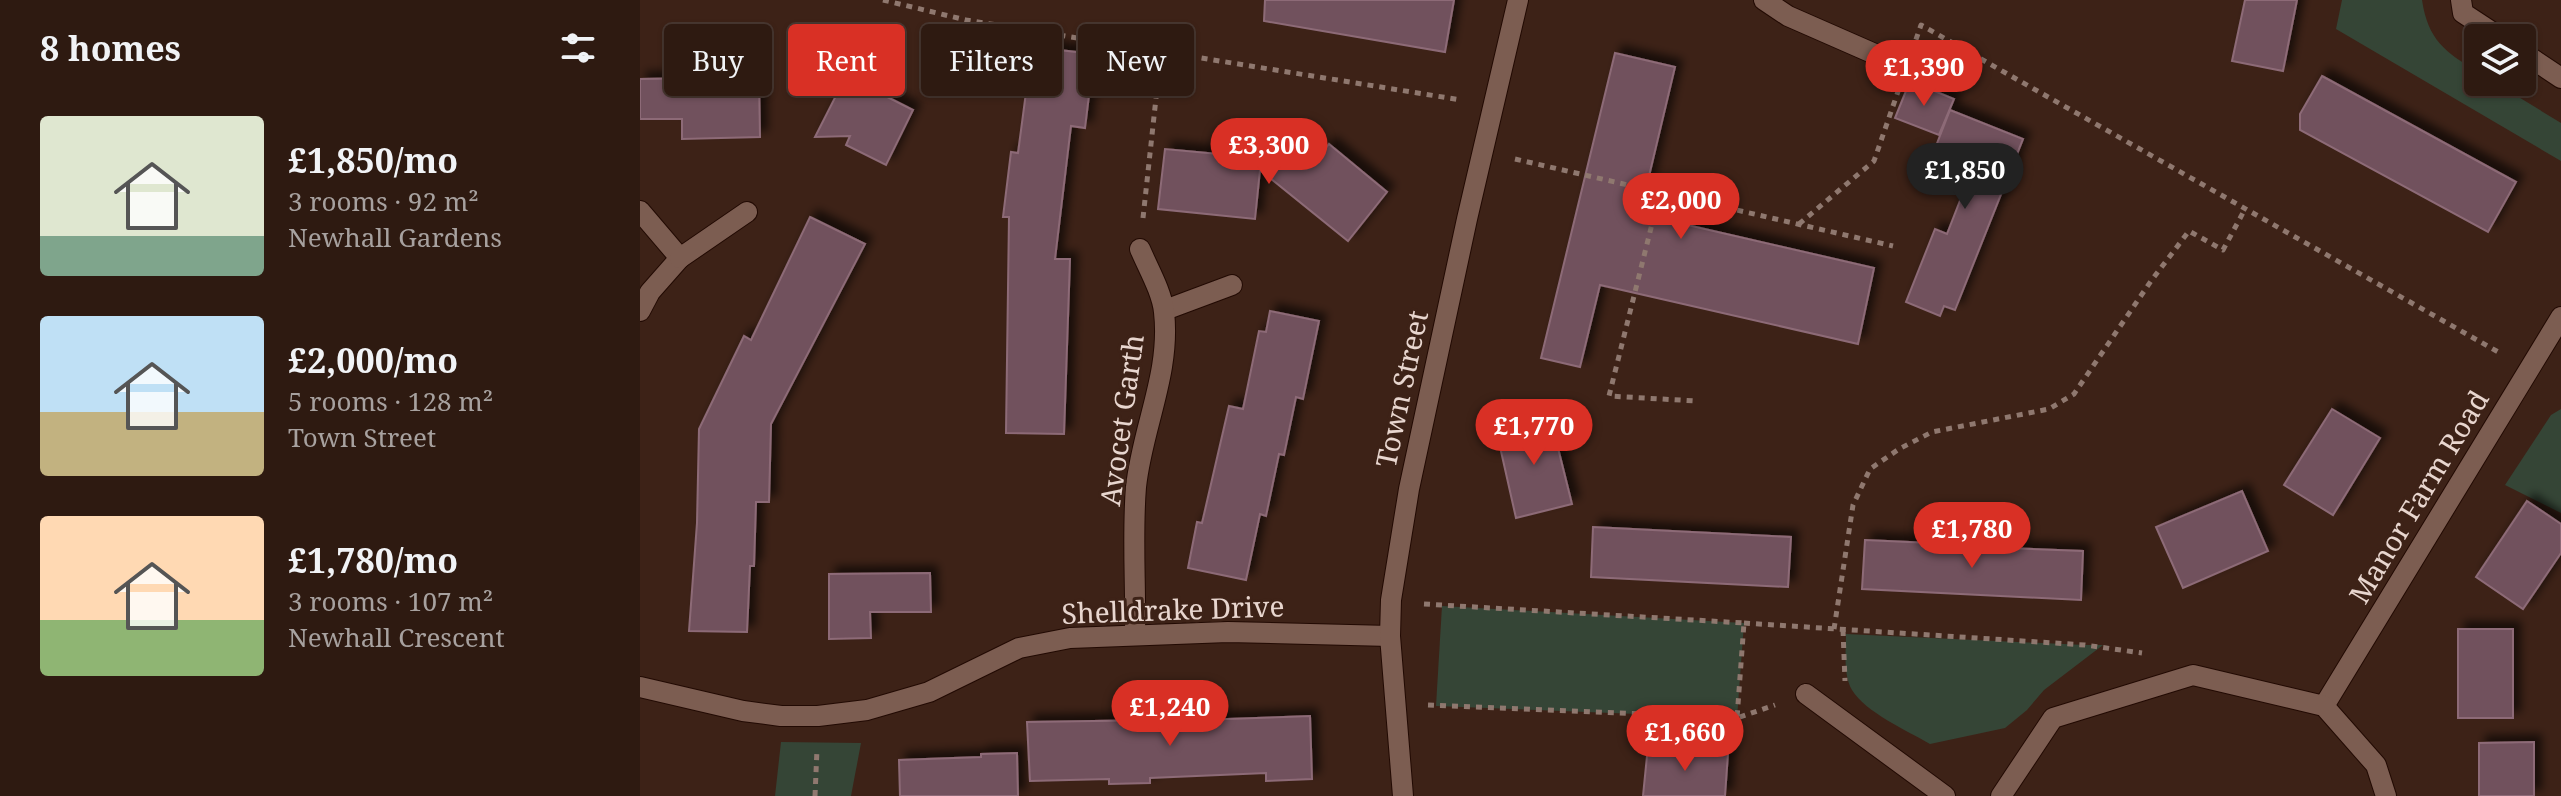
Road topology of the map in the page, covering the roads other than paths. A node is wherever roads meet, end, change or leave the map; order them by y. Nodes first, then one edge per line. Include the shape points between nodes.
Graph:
1 (1518, 0) edge
2 (1764, 0) edge
3 (2461, 0) edge
4 (2480, 24) edge
5 (1877, 55) dead end
6 (2536, 61) edge
7 (2561, 78) edge
8 (640, 211) edge
9 (747, 212) dead end
10 (1140, 249) road end
11 (680, 258) junction
12 (1232, 285) dead end
13 (1165, 310) junction
14 (640, 311) edge
15 (2559, 326) edge
16 (1135, 634) junction
17 (1390, 636) junction
18 (640, 687) edge
19 (1806, 694) road end
20 (2324, 706) junction
21 (1403, 796) edge
22 (1945, 796) edge
23 (2001, 796) edge
24 (2386, 796) edge

1 - 17 street, Town Street via 1409,489
2 - 5 street
3 - 4 street via 2463,13
6 - 7 street
8 - 11 street
9 - 11 street
10 - 13 street, Avocet Garth
11 - 14 street
12 - 13 street, Avocet Garth
13 - 16 street, Avocet Garth via 1158,397 1136,487
15 - 20 street, Manor Farm Road
16 - 17 street, Shelldrake Drive
16 - 18 street, Shelldrake Drive via 1019,648 929,692 867,710 818,716 743,711
17 - 21 street, Town Street
19 - 22 street
20 - 23 street via 2193,675 2053,718
20 - 24 street via 2376,765

